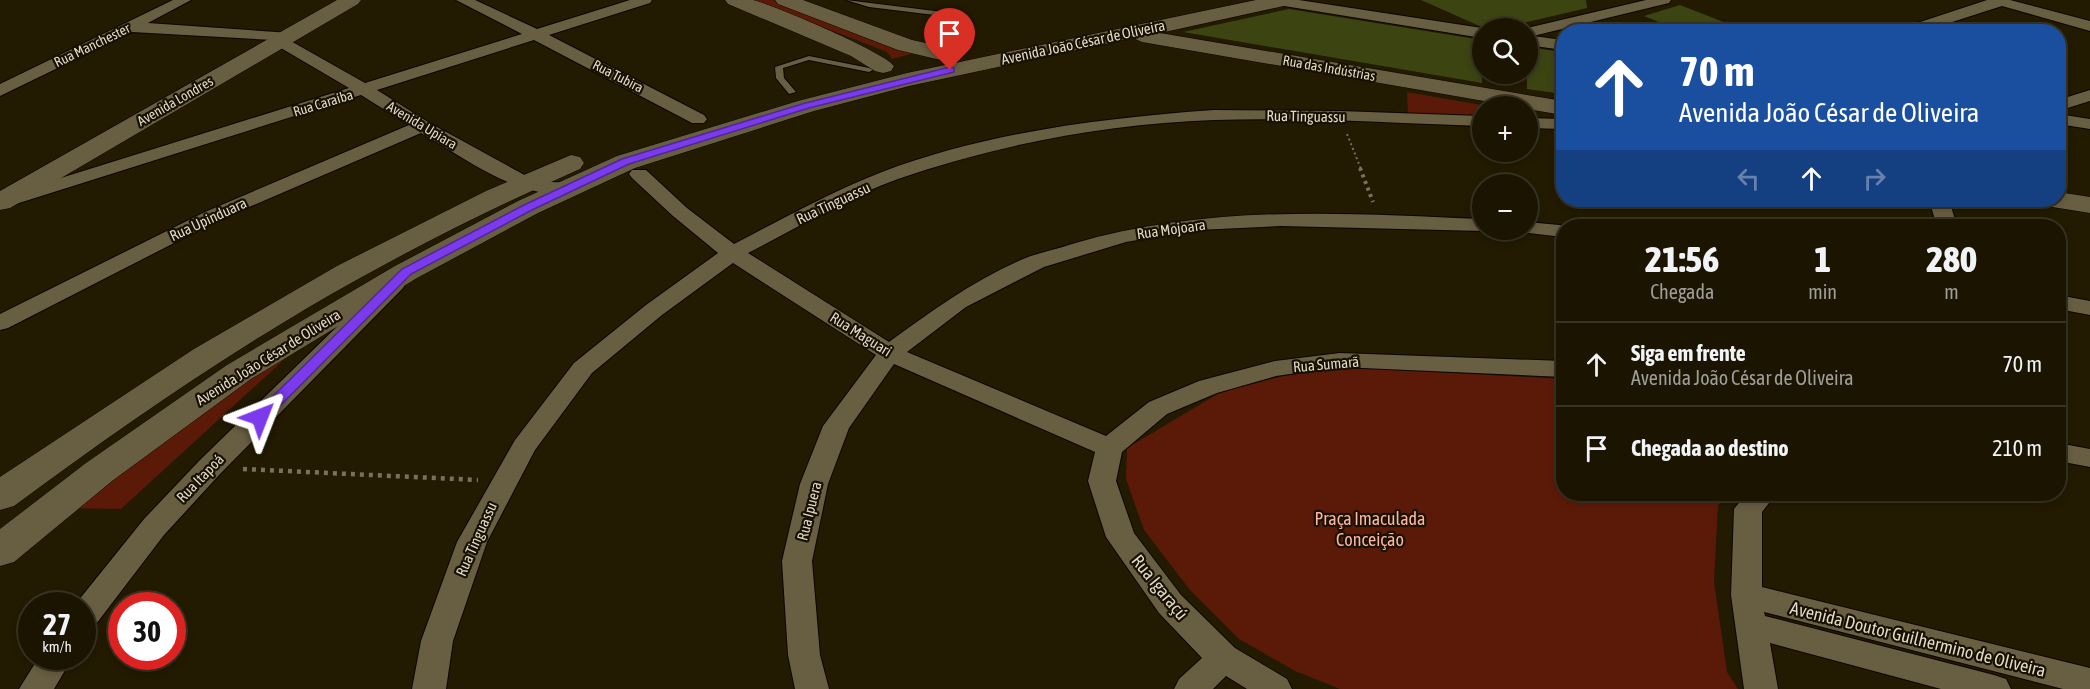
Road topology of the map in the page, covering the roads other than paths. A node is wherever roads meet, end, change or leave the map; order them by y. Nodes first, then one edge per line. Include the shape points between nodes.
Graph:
1 (184, 0) edge
2 (351, 0) edge
3 (463, 0) edge
4 (645, 0) edge
5 (735, 0) edge
6 (785, 0) edge
7 (850, 0) edge
8 (1218, 0) edge
9 (1664, 0) edge
10 (1281, 1) edge
11 (1997, 1) edge
12 (951, 15) dead end
13 (1564, 24) edge
14 (1928, 24) edge
15 (1556, 26) edge
16 (2090, 26) edge
17 (129, 27) junction
18 (1538, 30) edge
19 (1097, 31) junction
20 (1472, 31) edge
21 (1123, 33) junction
22 (537, 35) junction
23 (282, 39) junction
24 (1538, 42) edge
25 (1556, 44) edge
26 (945, 54) junction
27 (876, 68) junction
28 (365, 90) junction
29 (0, 91) edge
30 (2090, 95) edge
31 (1472, 101) edge
32 (2066, 103) edge
33 (1556, 107) edge
34 (1538, 114) edge
35 (1556, 117) edge
36 (698, 119) junction
37 (2066, 120) edge
38 (1472, 122) edge
39 (1538, 123) edge
40 (1556, 124) edge
41 (2090, 124) edge
42 (422, 126) junction
43 (639, 174) dead end
44 (524, 183) junction
45 (572, 186) junction
46 (0, 202) edge
47 (2066, 202) edge
48 (2090, 206) edge
49 (1472, 225) edge
50 (1538, 229) edge
51 (1556, 230) edge
52 (732, 253) junction
53 (406, 272) junction
54 (2066, 304) edge
55 (2090, 308) edge
56 (0, 323) edge
57 (890, 353) junction
58 (1556, 369) edge
59 (1109, 448) junction
60 (2066, 454) edge
61 (2090, 458) edge
62 (0, 496) edge
63 (1755, 501) edge
64 (0, 551) edge
65 (96, 601) edge
66 (1748, 610) junction
67 (1223, 658) junction
68 (48, 670) edge
69 (2090, 682) edge
70 (36, 689) edge
71 (429, 689) edge
72 (812, 689) edge
73 (1191, 689) edge
74 (1275, 689) edge
75 (1761, 689) edge
76 (1994, 689) edge

1 - 17 street, Rua Manchester
2 - 23 main road, Avenida Londres
3 - 22 street, Rua Tubira
4 - 22 street, Rua Caraíba
5 - 27 main road via 859,51
6 - 26 main road via 906,45
7 - 12 lane
8 - 19 main road, Avenida João César de Oliveira
9 - 13 street
10 - 20 street
10 - 21 main road, Avenida João César de Oliveira
11 - 14 street
11 - 16 street
15 - 18 street
17 - 23 street, Avenida Upiara
17 - 29 street, Rua Manchester
19 - 21 main road, Avenida João César de Oliveira
19 - 26 main road, Avenida João César de Oliveira via 1070,29
19 - 31 main road, Rua das Indústrias
19 - 45 main road, Avenida João César de Oliveira via 806,106 626,162
21 - 33 main road, Rua das Indústrias
22 - 28 street, Rua Caraíba
22 - 36 street, Rua Tubira
23 - 28 street, Avenida Upiara
23 - 46 main road, Avenida Londres
24 - 25 street
26 - 27 main road, Avenida João César de Oliveira
27 - 36 main road, Avenida João César de Oliveira
28 - 42 street, Avenida Upiara
28 - 46 street, Rua Caraíba
30 - 32 street
34 - 35 main road
36 - 44 main road, Avenida João César de Oliveira via 608,148
37 - 41 street
38 - 52 street, Rua Tinguassu via 1340,116 1179,117 1041,135 889,176
39 - 40 street
42 - 44 street, Avenida Upiara
42 - 56 street, Rua Upinduara via 212,216
43 - 52 street, Rua Maguari
44 - 45 street, Avenida Upiara via 549,188
44 - 62 main road, Avenida João César de Oliveira via 360,266 197,362
45 - 53 main road, Avenida João César de Oliveira
47 - 48 main road
49 - 57 street, Rua Mojoara via 1281,220 1198,224 1123,236 1036,262 958,302
50 - 51 street
52 - 57 street, Rua Maguari
52 - 71 street, Rua Tinguassu via 583,368 524,446 472,542 437,641
53 - 64 main road, Avenida João César de Oliveira via 239,372 99,472
53 - 65 street, Rua Itapoá via 210,467 154,527
54 - 55 street
57 - 59 street, Rua Maguari
57 - 72 street, Rua Ipuera via 836,426 814,484 797,561 804,655
58 - 59 street, Rua Sumarã via 1340,360 1275,369 1208,387 1158,408
59 - 67 street, Rua Igaraçú via 1102,481 1121,537 1170,604
60 - 61 street
63 - 66 street via 1748,509
66 - 69 street, Avenida Doutor Guilhermino de Oliveira
66 - 75 street
66 - 76 street, Avenida Doutor Guilhermino de Oliveira
67 - 73 street
67 - 74 street, Rua Igaraçú
68 - 70 street

